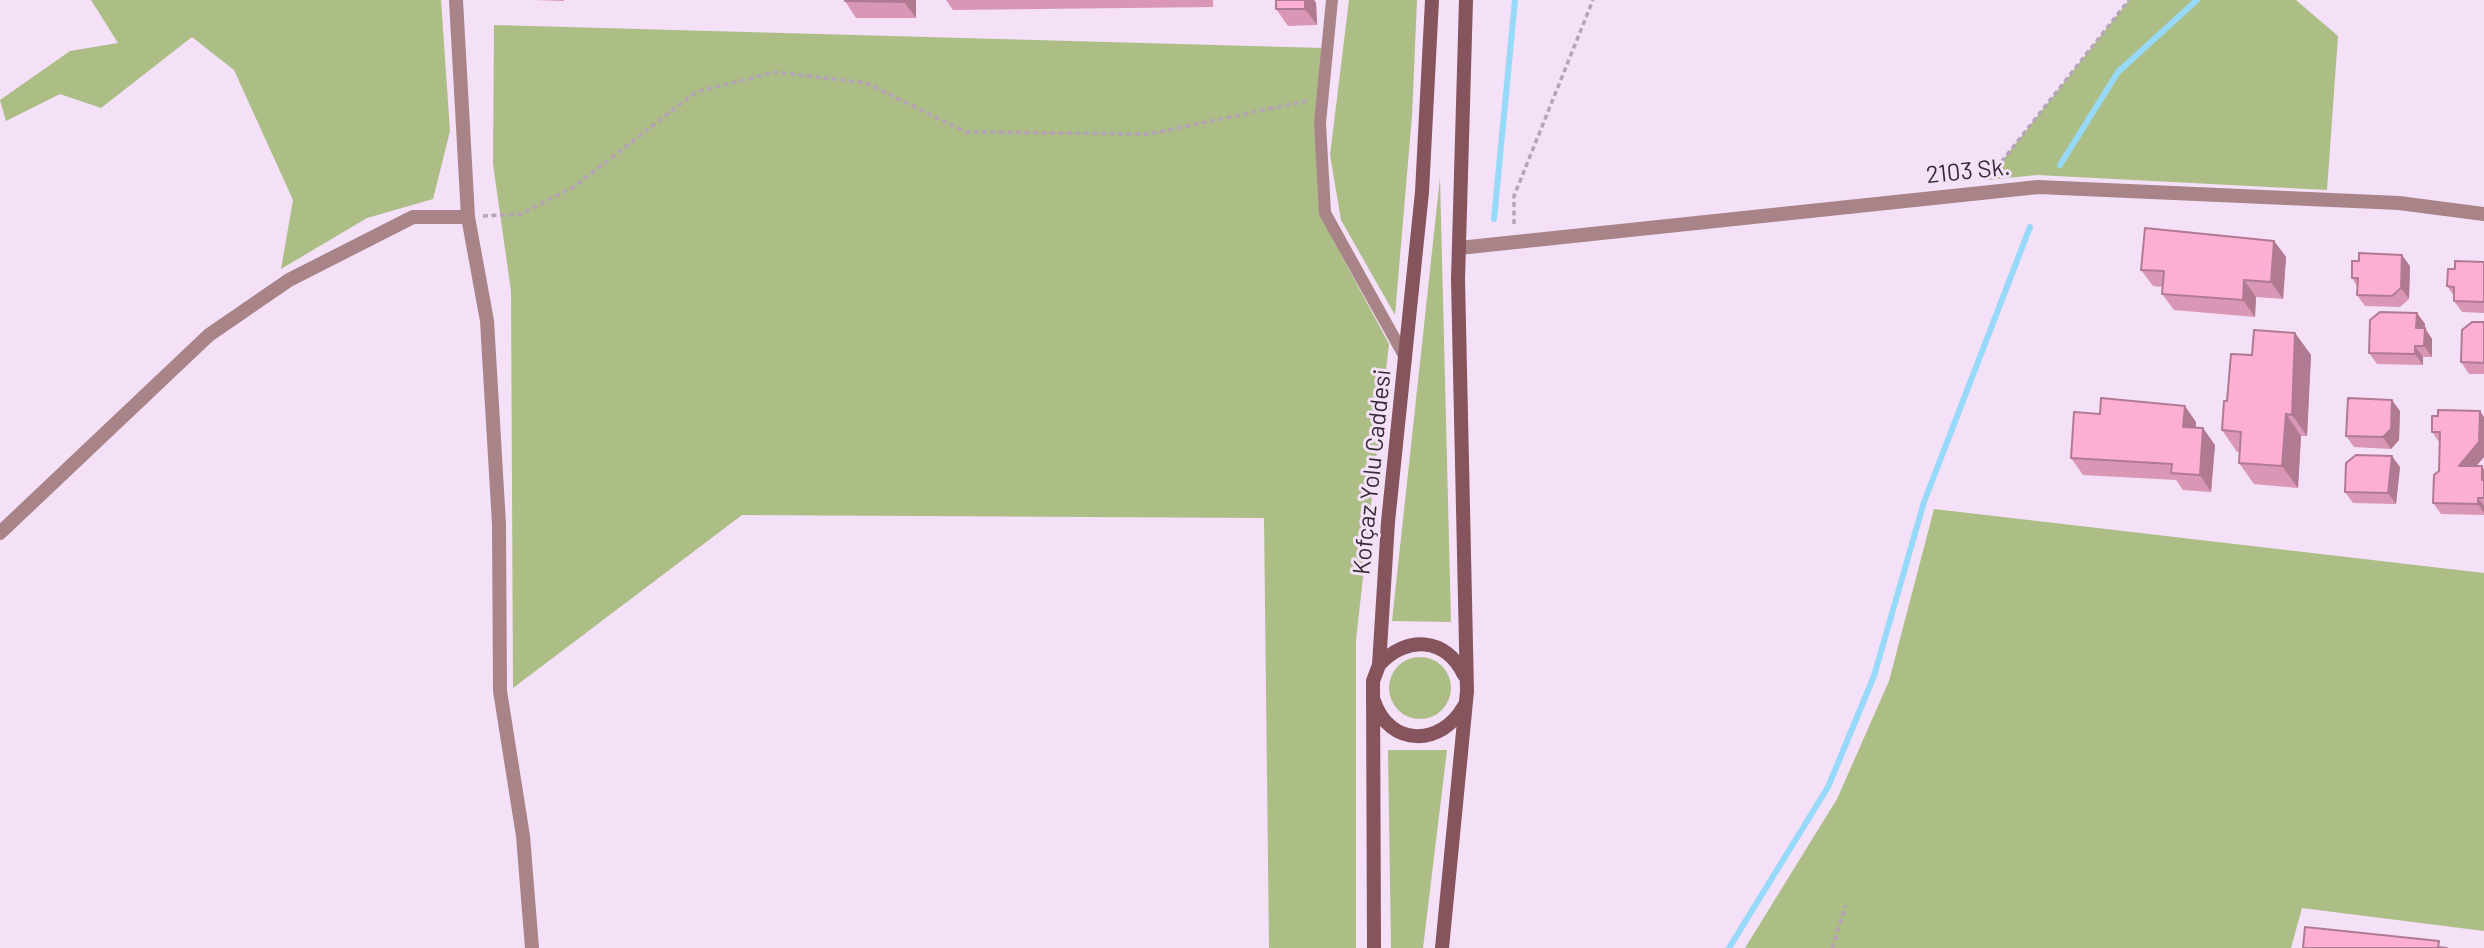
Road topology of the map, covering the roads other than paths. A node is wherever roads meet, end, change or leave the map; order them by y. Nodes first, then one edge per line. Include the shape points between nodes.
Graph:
1 (456, 0) edge
2 (1332, 0) edge
3 (1432, 0) edge
4 (1466, 0) edge
5 (2484, 214) edge
6 (468, 217) junction
7 (1459, 248) junction
8 (1406, 359) junction
9 (0, 533) edge
10 (1379, 665) junction
11 (1465, 676) junction
12 (1373, 697) junction
13 (1464, 706) junction
14 (533, 948) edge
15 (1374, 948) edge
16 (1443, 948) edge

1 - 6 street
2 - 8 lane via 1320,122 1325,212
3 - 8 main road, Kofçaz Yolu Caddesi via 1426,144
4 - 7 main road
5 - 7 street, 2103 Sk. via 2399,203 2052,187
6 - 9 street via 414,217 289,280 209,335
6 - 14 street via 487,321 499,524 500,691 523,836
7 - 11 main road
8 - 10 main road, Kofçaz Yolu Caddesi via 1388,522
10 - 11 main road via 1404,645 1420,643 1448,652
10 - 12 main road, Kofçaz Yolu Caddesi
11 - 13 main road
12 - 13 main road via 1388,725 1418,737 1446,729
12 - 15 main road, Kofçaz Yolu Caddesi
13 - 16 main road

